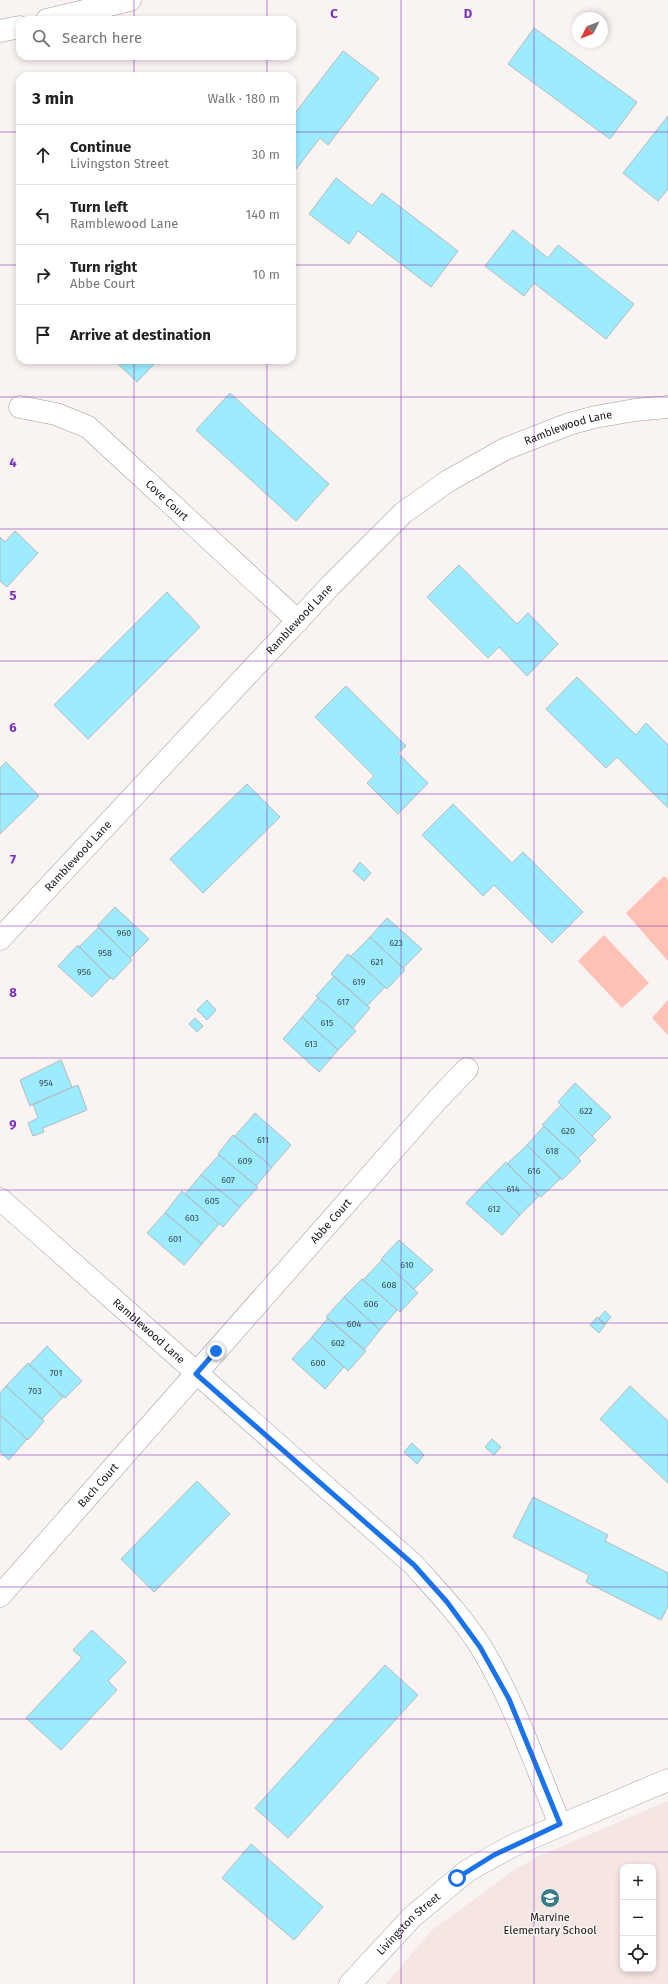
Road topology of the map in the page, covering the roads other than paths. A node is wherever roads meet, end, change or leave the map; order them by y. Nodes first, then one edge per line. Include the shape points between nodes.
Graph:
1 (130, 0) edge
2 (64, 16) edge
3 (16, 28) edge
4 (0, 31) edge
5 (20, 407) dead end
6 (668, 407) edge
7 (298, 620) junction
8 (0, 939) edge
9 (467, 1069) dead end
10 (0, 1199) edge
11 (196, 1374) junction
12 (0, 1596) edge
13 (668, 1780) edge
14 (560, 1824) junction
15 (350, 1984) edge

1 - 2 street
3 - 4 street
5 - 7 street, Cove Court via 56,414 88,427
6 - 7 street, Ramblewood Lane via 628,411 569,424 505,449 474,465 403,513
7 - 8 street, Ramblewood Lane
9 - 11 street, Abbe Court via 432,1105
10 - 11 street, Ramblewood Lane
11 - 12 street, Bach Court
11 - 14 street, Ramblewood Lane via 414,1565 447,1602 480,1647 509,1699
13 - 14 street, Livingston Street
14 - 15 street, Livingston Street via 494,1855 457,1878 412,1916

